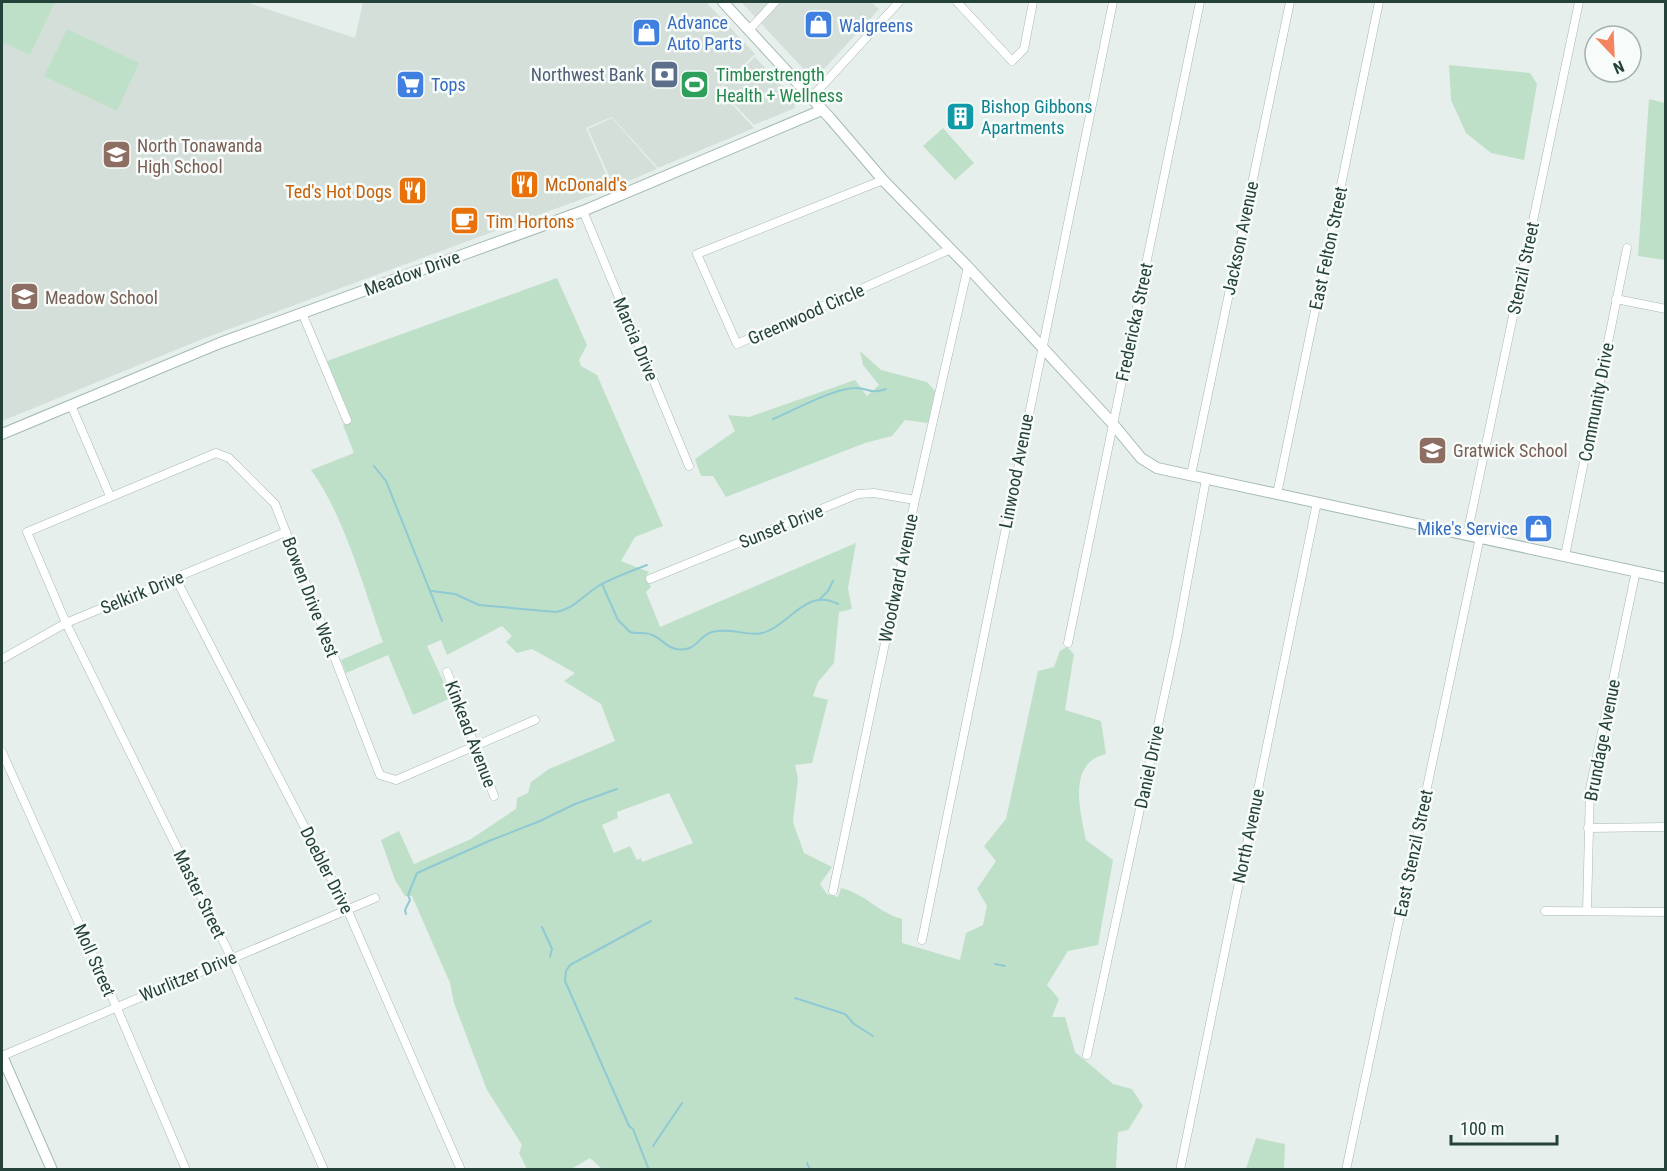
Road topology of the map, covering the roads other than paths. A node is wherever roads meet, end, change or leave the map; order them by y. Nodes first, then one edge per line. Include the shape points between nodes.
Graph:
1 (723, 2) edge
2 (775, 2) edge
3 (899, 2) edge
4 (957, 2) edge
5 (1033, 2) edge
6 (1113, 2) edge
7 (1200, 2) edge
8 (1290, 2) edge
9 (1379, 2) edge
10 (1578, 2) edge
11 (749, 30) junction
12 (811, 98) junction
13 (822, 110) junction
14 (883, 180) junction
15 (583, 211) junction
16 (1627, 248) dead end
17 (951, 249) junction
18 (968, 267) junction
19 (1616, 299) junction
20 (1665, 309) edge
21 (302, 314) junction
22 (1041, 347) junction
23 (71, 405) junction
24 (346, 420) dead end
25 (1113, 424) junction
26 (2, 434) edge
27 (689, 466) dead end
28 (1191, 475) junction
29 (1206, 478) junction
30 (1277, 494) junction
31 (110, 496) junction
32 (915, 500) junction
33 (1317, 502) junction
34 (286, 532) junction
35 (1467, 535) junction
36 (1480, 537) junction
37 (1565, 556) junction
38 (1636, 571) junction
39 (1665, 578) edge
40 (176, 579) junction
41 (650, 579) dead end
42 (66, 623) junction
43 (1068, 643) dead end
44 (2, 659) edge
45 (447, 672) dead end
46 (535, 720) dead end
47 (475, 746) junction
48 (2, 752) edge
49 (494, 796) dead end
50 (1665, 827) edge
51 (1588, 828) junction
52 (833, 891) dead end
53 (375, 898) dead end
54 (347, 909) junction
55 (1545, 911) dead end
56 (1587, 911) junction
57 (1665, 912) edge
58 (922, 940) dead end
59 (231, 957) junction
60 (116, 1006) junction
61 (1087, 1055) dead end
62 (2, 1056) edge
63 (52, 1170) edge
64 (186, 1170) edge
65 (324, 1170) edge
66 (461, 1170) edge
67 (1180, 1170) edge
68 (1346, 1170) edge

1 - 11 street
2 - 11 street
3 - 12 street
4 - 5 street via 1012,62 1024,49
6 - 22 street, Linwood Avenue
7 - 25 street, Fredericka Street
8 - 28 street, Jackson Avenue
9 - 30 street, East Felton Street
10 - 35 street, Stenzil Street
11 - 12 street
12 - 13 street
13 - 14 street
13 - 15 street, Meadow Drive
14 - 17 street
14 - 17 street, Greenwood Circle via 697,254 736,344
15 - 21 street, Meadow Drive
15 - 27 street, Marcia Drive
16 - 19 street, Community Drive
17 - 18 street
18 - 22 street
18 - 32 street, Woodward Avenue
19 - 20 street
19 - 37 street, Community Drive
21 - 23 street, Meadow Drive via 220,343
21 - 24 street
22 - 25 street
22 - 58 street, Linwood Avenue
23 - 26 street, Meadow Drive
23 - 31 street
25 - 28 street via 1141,458 1157,468
25 - 43 street, Fredericka Street
28 - 29 street
29 - 30 street
29 - 61 street, Daniel Drive via 1175,649
30 - 33 street
31 - 34 street, Bowen Drive West via 216,453 230,458 275,504
31 - 42 street, Bowen Drive West via 27,532
32 - 41 street, Sunset Drive via 858,494
32 - 52 street, Woodward Avenue
33 - 35 street
33 - 67 street, North Avenue
34 - 40 street, Selkirk Drive
34 - 47 street, Bowen Drive West via 380,775 396,780
35 - 36 street
36 - 37 street
36 - 68 street, East Stenzil Street
37 - 38 street
38 - 39 street
38 - 51 street, Brundage Avenue via 1590,789
40 - 42 street, Selkirk Drive
40 - 54 street, Doebler Drive
42 - 44 street, Selkirk Drive
42 - 59 street, Master Street
45 - 47 street, Kinkead Avenue
46 - 47 street
47 - 49 street, Kinkead Avenue
48 - 60 street, Moll Street
50 - 51 street
51 - 56 street, Brundage Avenue
53 - 54 street, Wurlitzer Drive
54 - 59 street, Wurlitzer Drive
54 - 66 street, Doebler Drive
55 - 56 street
56 - 57 street
59 - 60 street, Wurlitzer Drive
59 - 65 street, Master Street
60 - 62 street, Wurlitzer Drive
60 - 64 street, Moll Street
62 - 63 street

